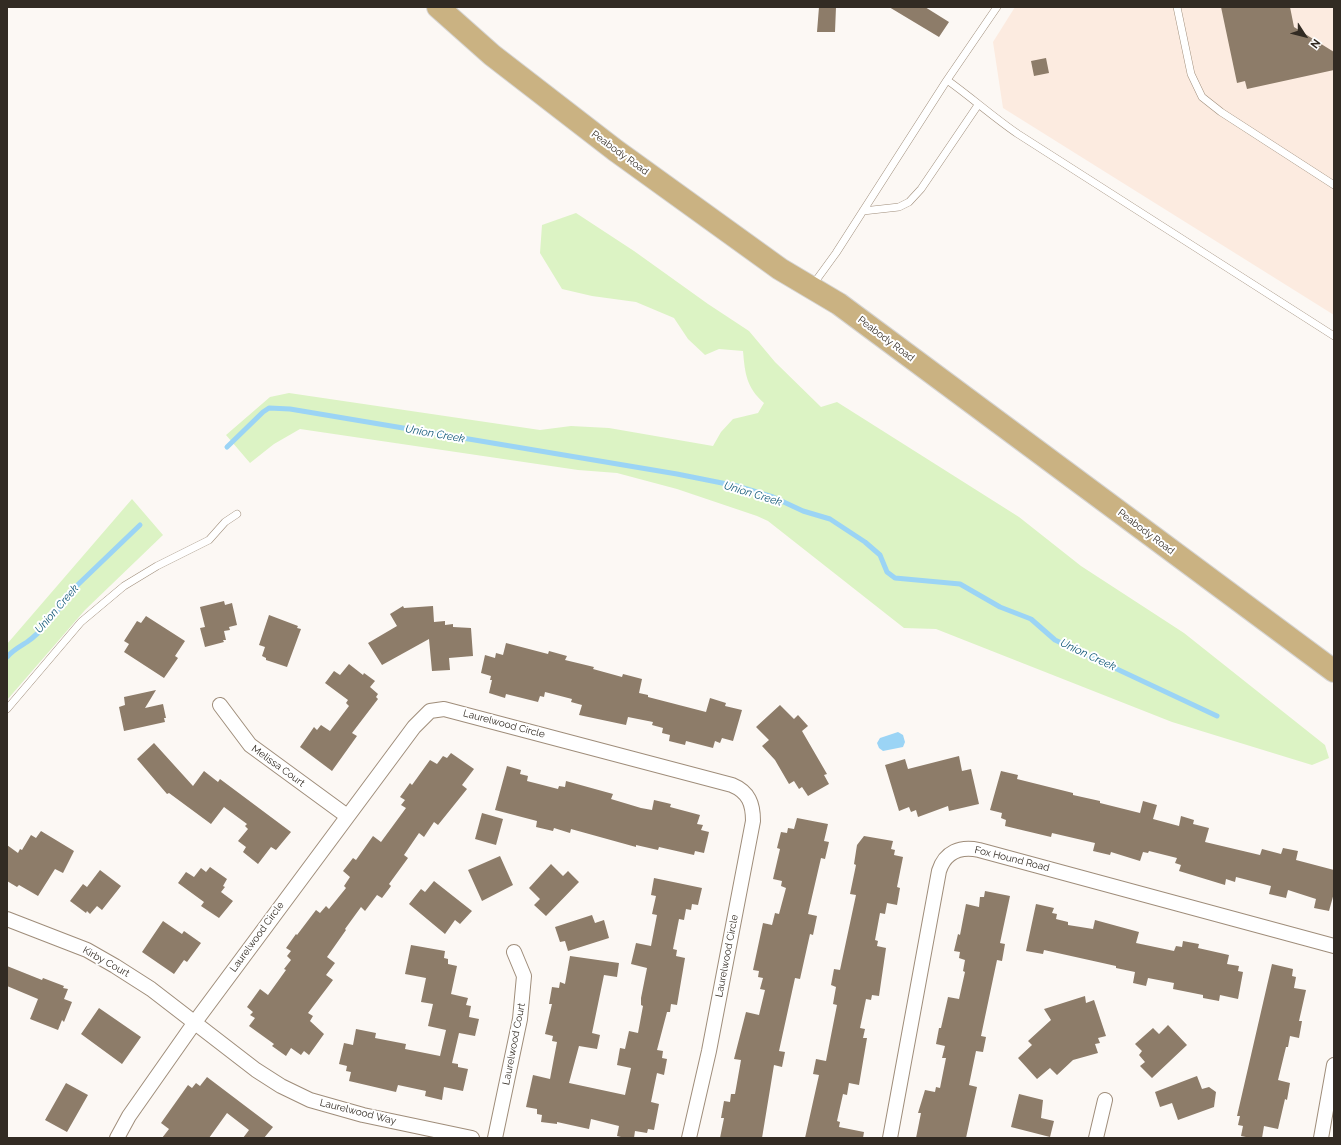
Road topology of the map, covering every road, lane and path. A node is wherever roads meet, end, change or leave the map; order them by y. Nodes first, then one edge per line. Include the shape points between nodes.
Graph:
1 (438, 7) edge
2 (997, 7) edge
3 (1177, 7) edge
4 (947, 80) junction
5 (978, 105) junction
6 (1334, 185) edge
7 (863, 212) junction
8 (811, 286) junction
9 (1334, 336) edge
10 (237, 514) dead end
11 (1334, 671) edge
12 (220, 705) dead end
13 (7, 709) edge
14 (347, 816) junction
15 (7, 919) edge
16 (1334, 946) edge
17 (514, 952) dead end
18 (195, 1022) junction
19 (1334, 1065) edge
20 (1105, 1100) dead end
21 (117, 1138) edge
22 (472, 1138) edge
23 (495, 1138) edge
24 (689, 1138) edge
25 (890, 1138) edge
26 (1096, 1138) edge
27 (1321, 1138) edge

1 - 8 main road, Peabody Road via 544,97 780,269
2 - 4 lane
3 - 6 lane via 1191,74 1202,97
4 - 5 lane
4 - 7 lane
5 - 7 lane via 921,189 909,202 900,207
5 - 9 lane via 1018,134
7 - 8 lane
8 - 11 main road, Peabody Road via 845,308
10 - 13 lane via 225,522 209,540 124,586 81,622
12 - 14 street, Melissa Court via 250,746
14 - 18 street, Laurelwood Circle
14 - 24 street, Laurelwood Circle via 414,727 430,711 444,709 732,785 746,793 752,804 753,821 709,1051
15 - 18 street, Kirby Court via 87,950 151,989
16 - 25 street, Fox Hound Road via 979,850 968,848 954,851 942,861 939,871
17 - 23 street, Laurelwood Court via 524,976 520,1020
18 - 21 street, Laurelwood Circle via 129,1116
18 - 22 street, Laurelwood Way via 256,1070 310,1100 363,1115
19 - 27 street
20 - 26 street

